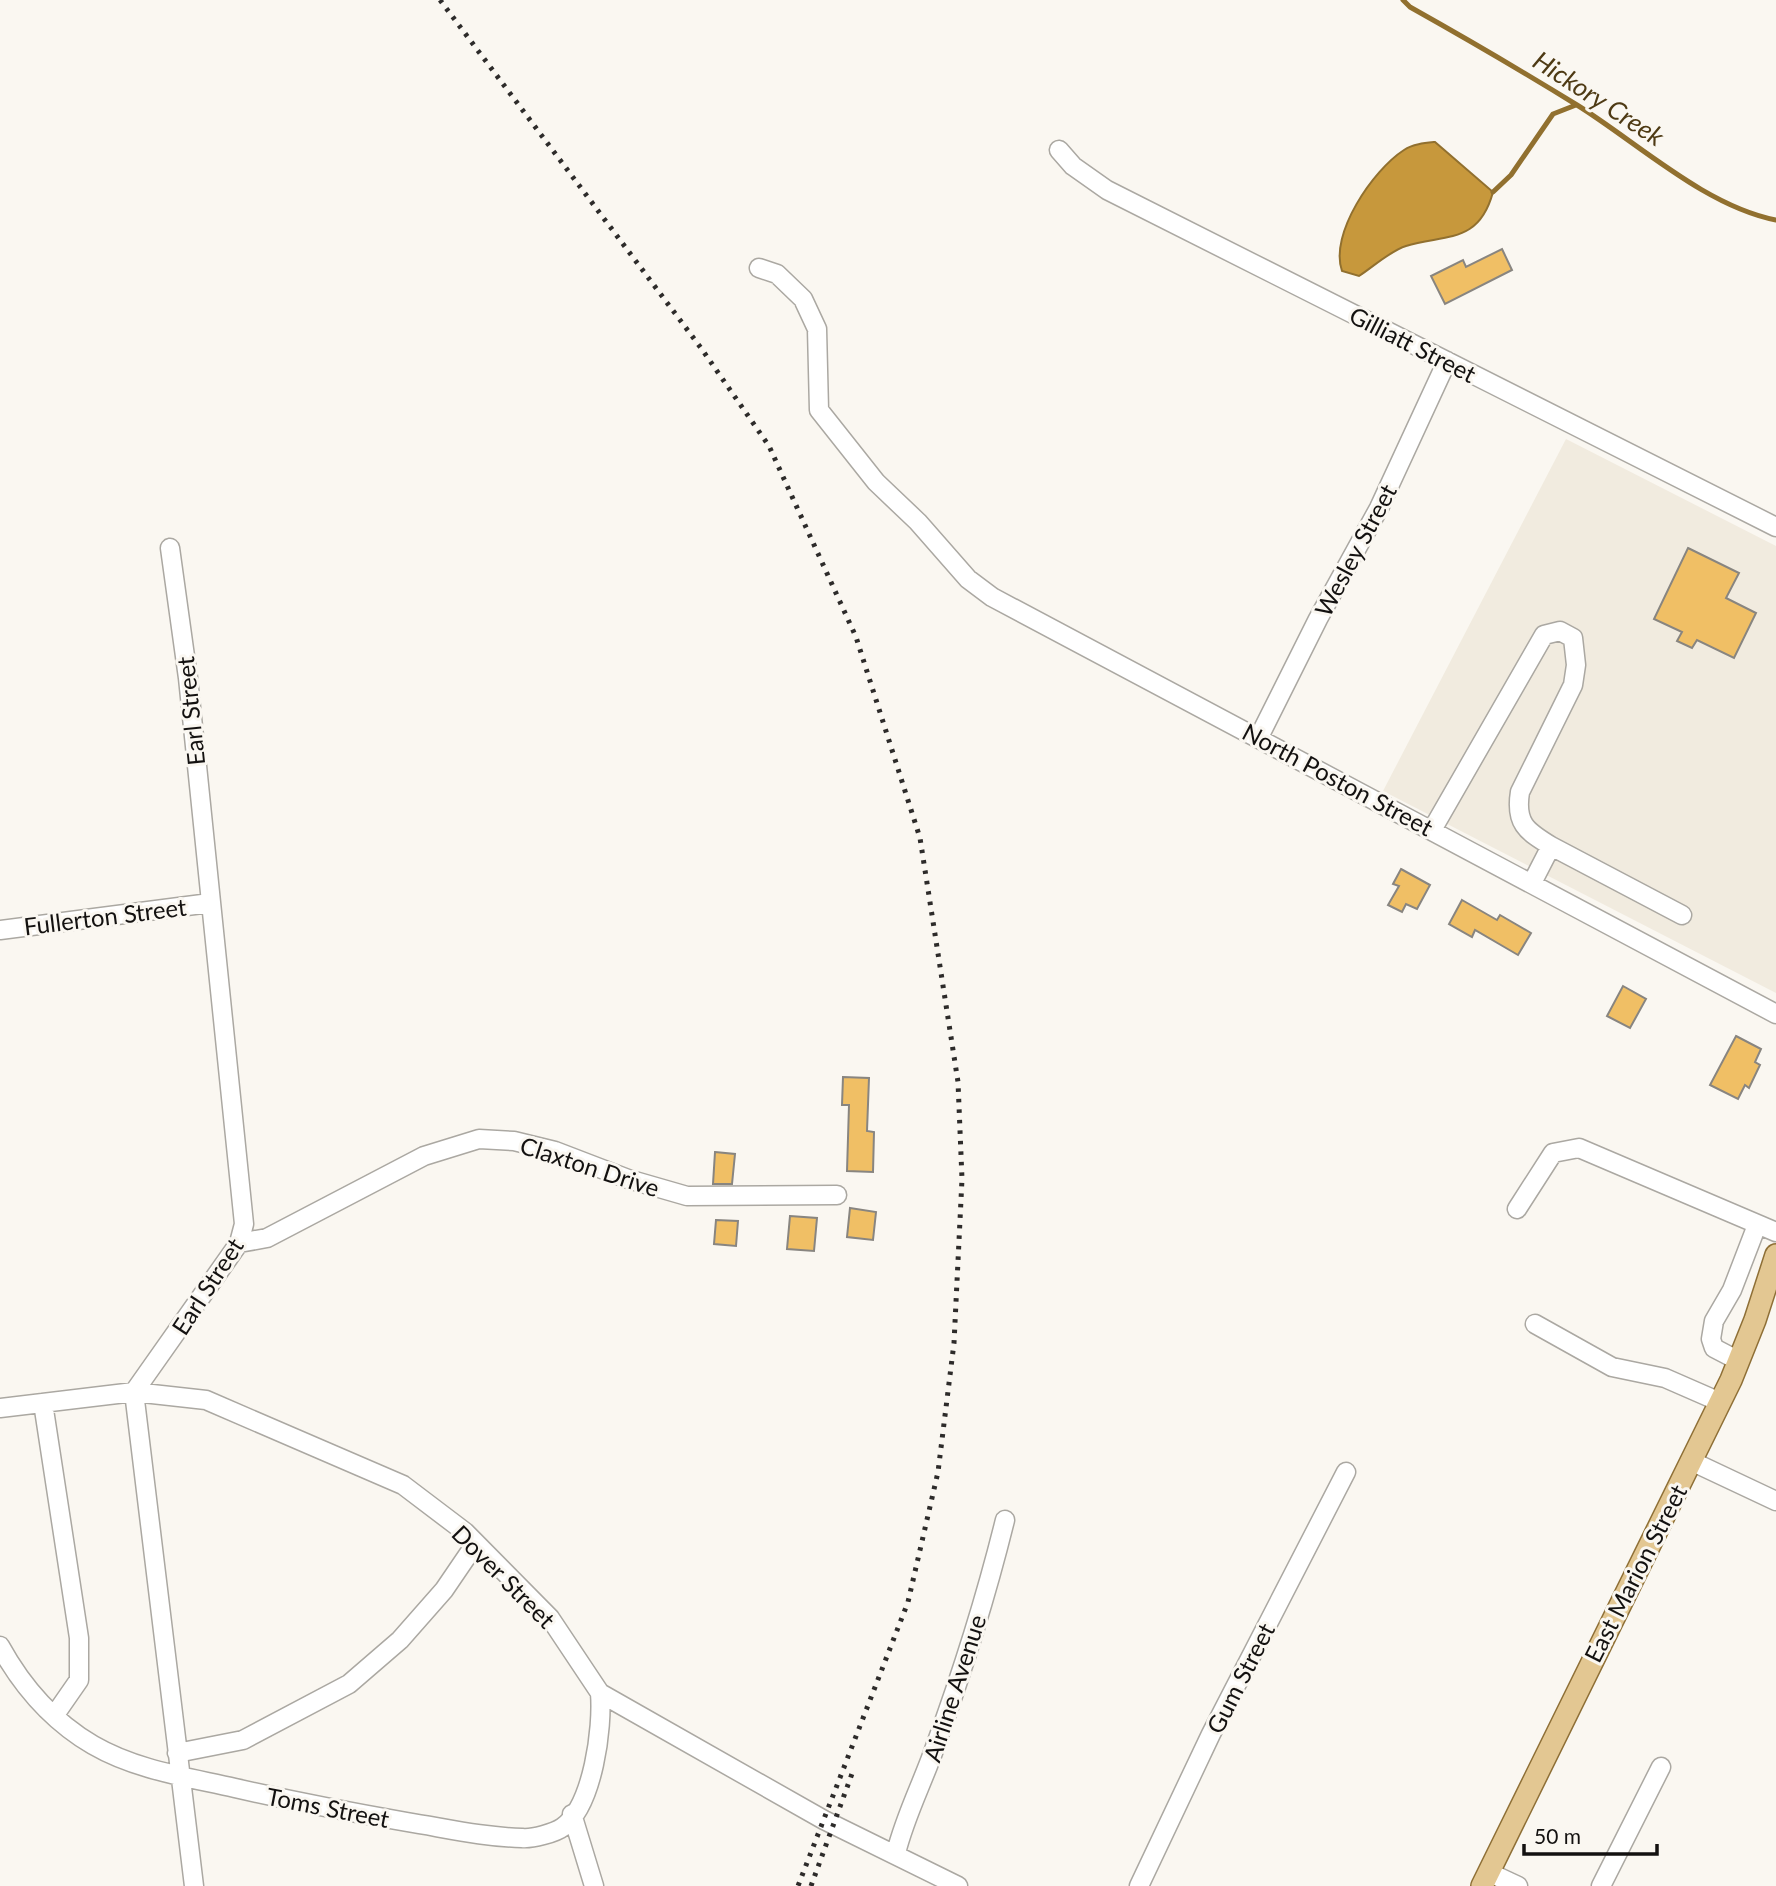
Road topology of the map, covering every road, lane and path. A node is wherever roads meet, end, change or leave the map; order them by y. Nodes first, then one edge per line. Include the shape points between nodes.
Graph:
1 (1059, 150) dead end
2 (759, 268) dead end
3 (1447, 361) junction
4 (1776, 527) edge
5 (170, 548) dead end
6 (1259, 737) junction
7 (1432, 830) junction
8 (1551, 846) junction
9 (1532, 883) junction
10 (210, 903) junction
11 (1682, 915) dead end
12 (0, 930) edge
13 (1776, 1014) edge
14 (837, 1195) dead end
15 (1517, 1209) dead end
16 (1757, 1225) junction
17 (1776, 1232) edge
18 (239, 1243) junction
19 (1776, 1255) edge
20 (1535, 1324) dead end
21 (1738, 1362) junction
22 (134, 1392) junction
23 (1720, 1402) junction
24 (43, 1403) junction
25 (0, 1408) edge
26 (1691, 1461) junction
27 (1346, 1472) dead end
28 (1776, 1501) edge
29 (1005, 1520) dead end
30 (476, 1543) junction
31 (0, 1646) edge
32 (600, 1693) junction
33 (54, 1716) junction
34 (177, 1753) junction
35 (1661, 1767) dead end
36 (180, 1775) junction
37 (572, 1814) junction
38 (896, 1853) junction
39 (1485, 1879) edge
40 (194, 1886) edge
41 (594, 1886) edge
42 (958, 1886) edge
43 (1139, 1886) edge
44 (1518, 1886) edge
45 (1601, 1886) edge

1 - 3 street, Gilliatt Street via 1107,190
2 - 6 street, North Poston Street via 777,274 803,299 817,329 819,410 876,482 918,522 954,566 992,597
3 - 4 street, Gilliatt Street
3 - 6 street, Wesley Street via 1394,477
5 - 10 street, Earl Street
6 - 7 street, North Poston Street
7 - 8 street via 1544,635 1560,631 1573,638 1573,685 1520,792 1517,809 1524,826
7 - 9 street, North Poston Street
8 - 9 street
8 - 11 street
9 - 13 street, North Poston Street
10 - 12 street, Fullerton Street
10 - 18 street, Earl Street via 244,1224
14 - 18 street, Claxton Drive via 687,1196 555,1151 479,1139 424,1156 267,1238
15 - 16 street via 1553,1153 1579,1148
16 - 17 street
16 - 21 street via 1732,1290 1714,1321 1711,1339 1714,1348
18 - 22 street, Earl Street
19 - 21 main road, East Marion Street
20 - 23 street via 1612,1367 1665,1378
21 - 23 main road, East Marion Street
22 - 24 street, Dover Street
22 - 30 street, Dover Street via 206,1400 403,1485
22 - 34 street
23 - 26 main road, East Marion Street
24 - 25 street, Dover Street
24 - 33 street via 79,1638 79,1680
26 - 28 street
26 - 39 main road, East Marion Street
27 - 43 street, Gum Street
29 - 38 street, Airline Avenue via 955,1693
30 - 32 street, Dover Street via 550,1618
30 - 34 street via 444,1590 400,1640 349,1684 243,1740
31 - 33 street, Toms Street via 33,1696
32 - 37 street, Toms Street via 600,1747 581,1803
32 - 38 street, Dover Street via 824,1820
33 - 36 street, Toms Street via 116,1757
34 - 36 street
35 - 45 street
36 - 37 street, Toms Street via 455,1833 526,1839 562,1827
36 - 40 street
37 - 41 street
38 - 42 street, Dover Street
39 - 44 street

